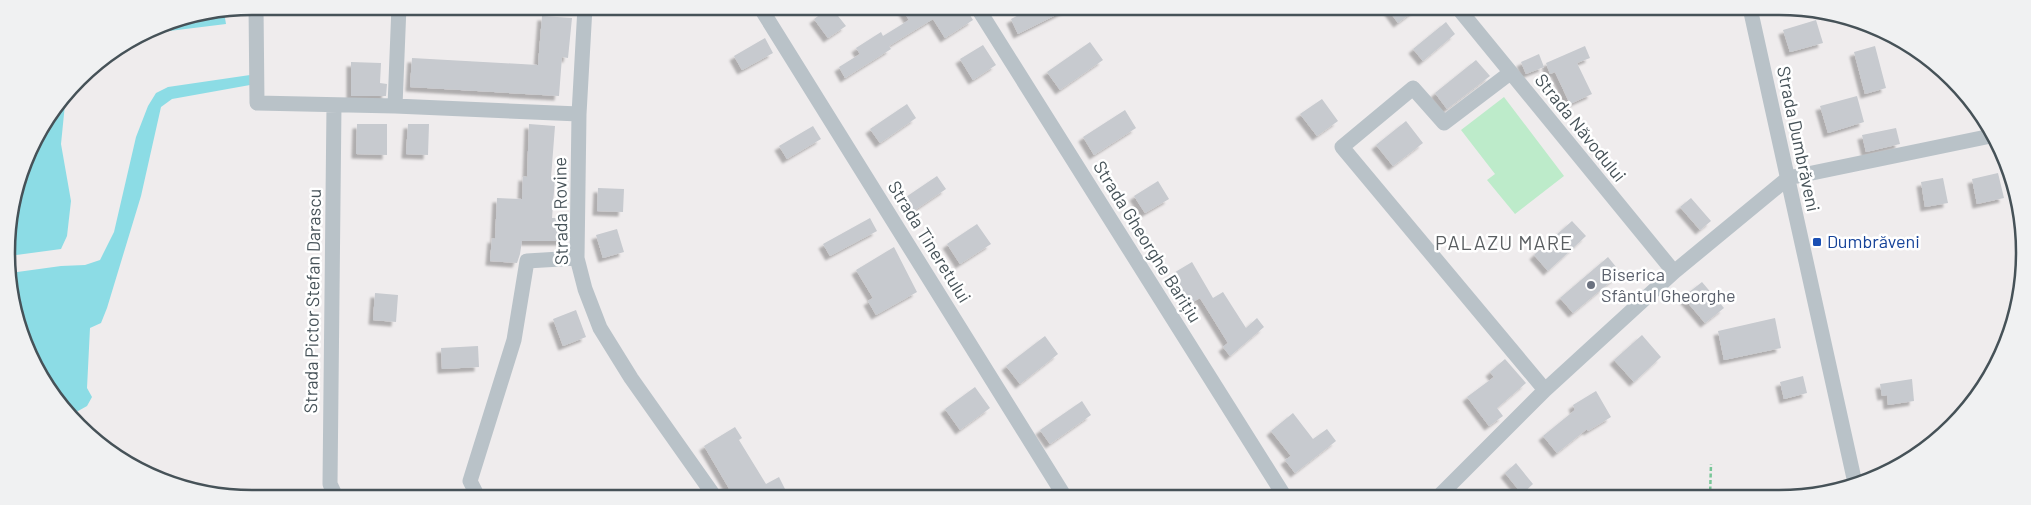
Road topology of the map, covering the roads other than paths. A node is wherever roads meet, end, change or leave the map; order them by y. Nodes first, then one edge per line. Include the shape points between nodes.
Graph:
1 (256, 15) edge
2 (398, 15) edge
3 (585, 15) edge
4 (765, 15) edge
5 (983, 15) edge
6 (1464, 15) edge
7 (1752, 15) edge
8 (1510, 73) junction
9 (334, 105) junction
10 (395, 106) junction
11 (579, 114) junction
12 (1986, 137) edge
13 (1788, 178) junction
14 (577, 258) junction
15 (1674, 272) junction
16 (1546, 390) junction
17 (1854, 477) edge
18 (333, 490) edge
19 (474, 490) edge
20 (710, 490) edge
21 (1061, 490) edge
22 (1281, 490) edge
23 (1445, 490) edge

1 - 9 street via 257,103
2 - 10 street
3 - 11 street, Strada Rovine
4 - 21 street, Strada Tineretului
5 - 22 street, Strada Gheorghe Barițiu
6 - 8 street, Strada Năvodului
7 - 13 street, Strada Dumbrăveni
8 - 15 street, Strada Năvodului
8 - 16 street via 1444,123 1414,88 1342,147
9 - 10 street
9 - 18 street, Strada Pictor Stefan Darascu via 330,484
10 - 11 street
11 - 14 street, Strada Rovine
12 - 13 street
13 - 15 street
13 - 17 street, Strada Dumbrăveni
14 - 19 street via 527,262 514,340 470,481
14 - 20 street, Strada Rovine via 600,328
15 - 16 street
16 - 23 street

